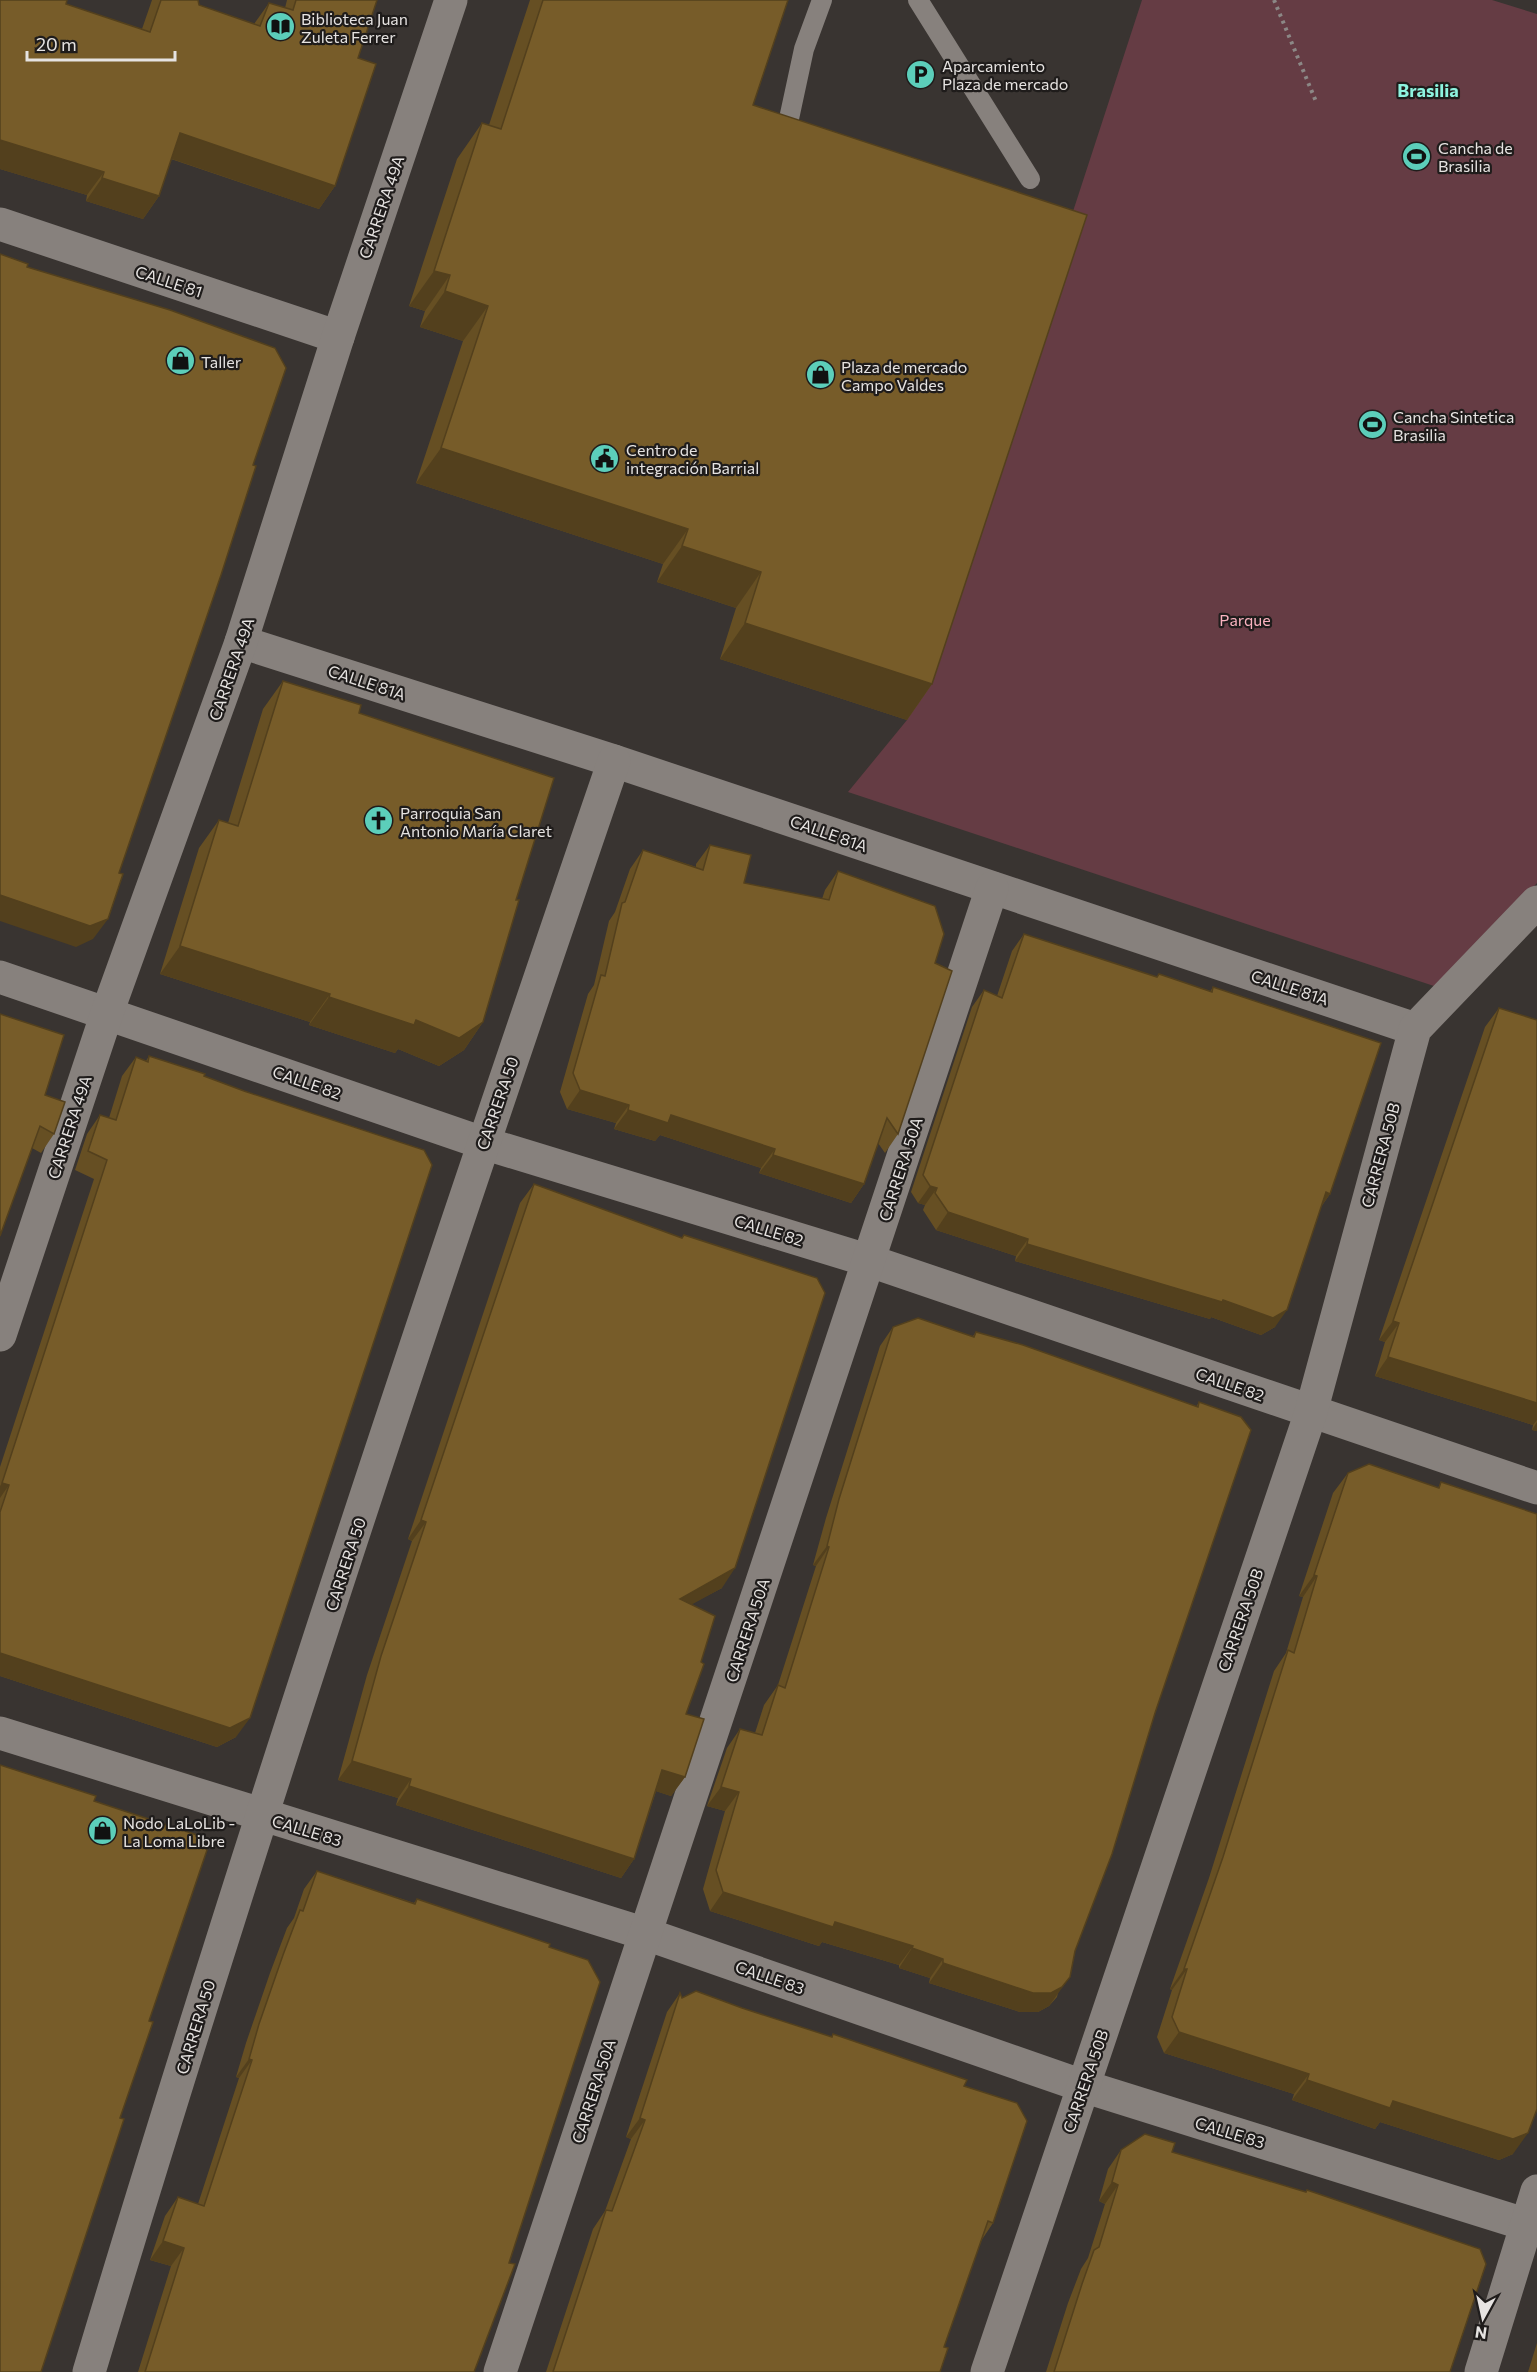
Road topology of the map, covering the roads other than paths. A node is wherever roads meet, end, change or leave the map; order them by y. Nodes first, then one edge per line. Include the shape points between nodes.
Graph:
1 (451, 0) edge
2 (822, 0) edge
3 (918, 0) edge
4 (787, 128) edge
5 (1030, 179) dead end
6 (0, 224) edge
7 (338, 337) junction
8 (242, 642) junction
9 (614, 761) junction
10 (992, 888) junction
11 (1537, 902) edge
12 (0, 977) edge
13 (107, 1013) junction
14 (1414, 1029) junction
15 (483, 1143) junction
16 (870, 1261) junction
17 (0, 1335) edge
18 (1311, 1412) junction
19 (1537, 1488) edge
20 (0, 1733) edge
21 (261, 1816) junction
22 (646, 1934) junction
23 (1083, 2086) junction
24 (1537, 2191) edge
25 (1531, 2226) edge
26 (89, 2372) edge
27 (500, 2372) edge
28 (987, 2372) edge
29 (1481, 2372) edge

1 - 7 street, CARRERA 49A
2 - 4 lane via 804,49
3 - 5 lane
6 - 7 street, CALLE 81
7 - 8 street, CARRERA 49A
8 - 9 street, CALLE 81A
8 - 13 street, CARRERA 49A
9 - 10 street, CALLE 81A
9 - 15 street, CARRERA 50
10 - 14 street, CALLE 81A
10 - 16 street, CARRERA 50A
11 - 14 street, CARRERA 50B
12 - 13 street, CALLE 82
13 - 15 street, CALLE 82
13 - 17 street, CARRERA 49A
14 - 18 street, CARRERA 50B
15 - 16 street, CALLE 82
15 - 21 street, CARRERA 50
16 - 18 street, CALLE 82
16 - 22 street, CARRERA 50A
18 - 19 street, CALLE 82
18 - 23 street, CARRERA 50B
20 - 21 street, CALLE 83
21 - 22 street, CALLE 83
21 - 26 street, CARRERA 50
22 - 23 street, CALLE 83
22 - 27 street, CARRERA 50A
23 - 25 street, CALLE 83
23 - 28 street, CARRERA 50B
24 - 25 street
25 - 29 street

